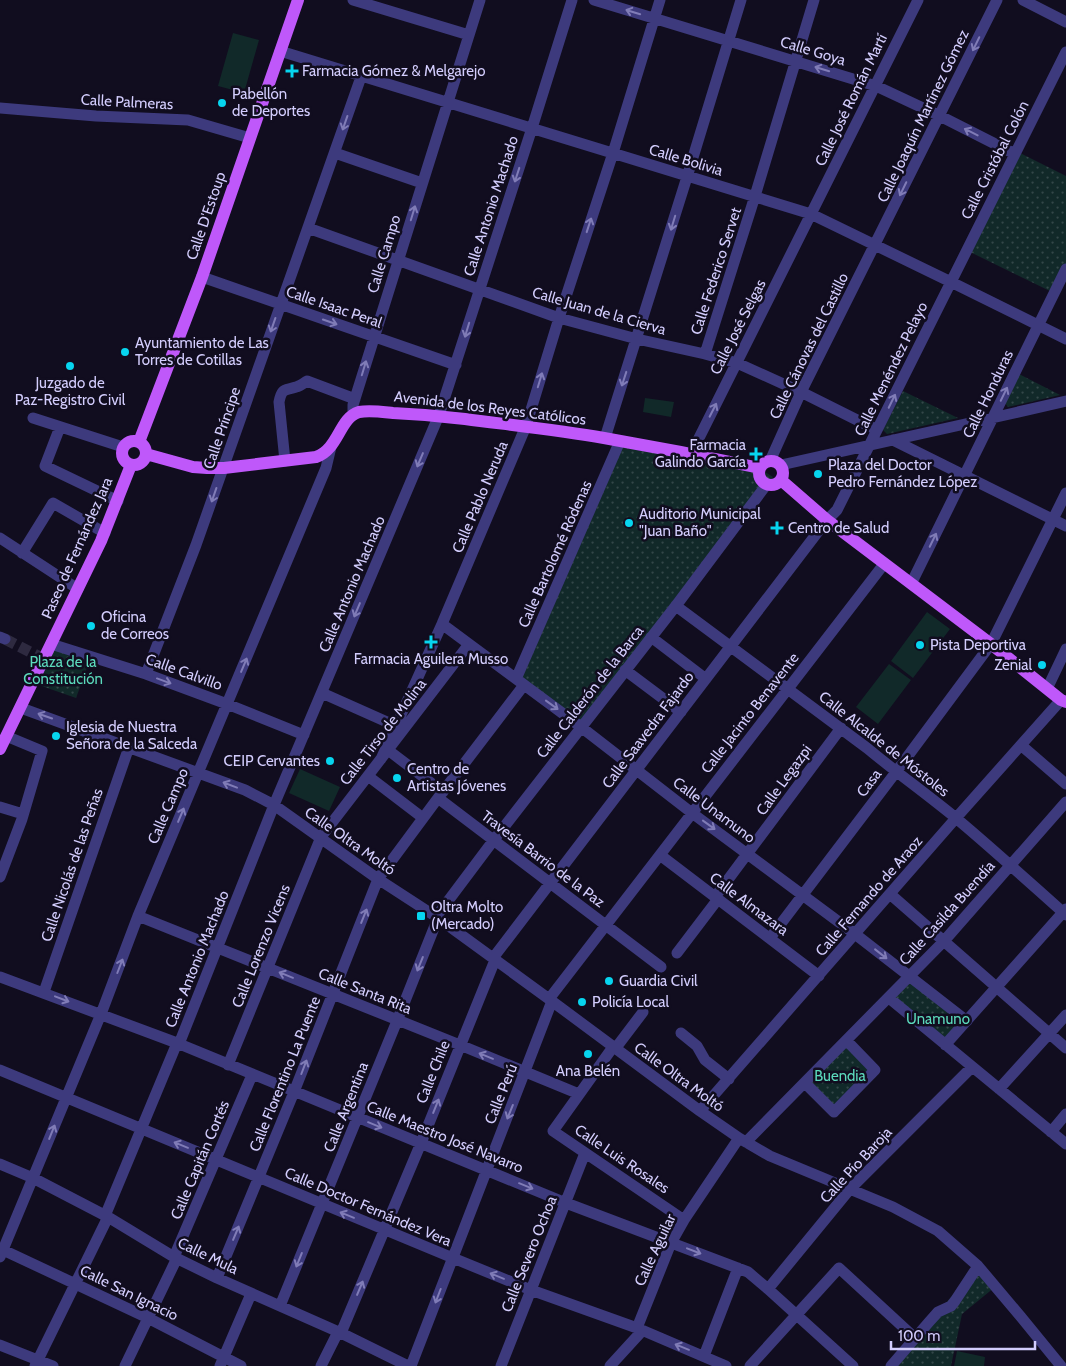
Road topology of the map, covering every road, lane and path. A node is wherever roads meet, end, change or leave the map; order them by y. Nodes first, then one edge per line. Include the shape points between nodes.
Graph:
1 (298, 0) edge
2 (353, 0) edge
3 (480, 0) edge
4 (572, 0) edge
5 (594, 0) edge
6 (660, 0) edge
7 (740, 0) edge
8 (814, 0) edge
9 (918, 0) edge
10 (997, 0) edge
11 (1023, 0) edge
12 (1039, 3) edge
13 (655, 18) junction
14 (1066, 22) edge
15 (469, 35) junction
16 (728, 40) junction
17 (280, 52) junction
18 (1066, 52) edge
19 (796, 61) junction
20 (361, 77) junction
21 (876, 86) junction
22 (448, 102) junction
23 (0, 108) edge
24 (940, 116) junction
25 (532, 128) junction
26 (250, 138) junction
27 (335, 153) junction
28 (613, 153) junction
29 (1015, 154) junction
30 (687, 177) junction
31 (422, 183) junction
32 (755, 196) junction
33 (811, 214) junction
34 (308, 228) junction
35 (876, 245) junction
36 (398, 260) junction
37 (1066, 269) edge
38 (202, 277) junction
39 (951, 282) junction
40 (480, 289) junction
41 (281, 304) junction
42 (559, 318) junction
43 (1038, 326) junction
44 (374, 337) junction
45 (637, 339) junction
46 (1066, 339) edge
47 (705, 354) junction
48 (737, 363) junction
49 (456, 365) junction
50 (801, 392) junction
51 (355, 399) junction
52 (1066, 400) edge
53 (353, 415) junction
54 (439, 416) junction
55 (33, 418) dead end
56 (992, 418) junction
57 (526, 426) junction
58 (60, 427) junction
59 (877, 430) junction
60 (605, 438) junction
61 (893, 440) junction
62 (620, 441) junction
63 (139, 442) junction
64 (870, 444) junction
65 (123, 447) junction
66 (331, 447) junction
67 (146, 454) junction
68 (691, 454) junction
69 (285, 460) junction
70 (770, 464) junction
71 (131, 465) junction
72 (224, 468) junction
73 (965, 475) junction
74 (781, 480) junction
75 (767, 484) junction
76 (1066, 493) edge
77 (118, 501) junction
78 (827, 520) junction
79 (1053, 520) junction
80 (1066, 526) edge
81 (105, 533) junction
82 (0, 538) edge
83 (22, 553) junction
84 (884, 564) junction
85 (911, 584) junction
86 (78, 589) junction
87 (676, 606) junction
88 (442, 624) junction
89 (651, 637) junction
90 (51, 644) junction
91 (469, 644) junction
92 (991, 644) junction
93 (730, 647) junction
94 (1066, 650) edge
95 (625, 670) junction
96 (146, 674) junction
97 (706, 679) junction
98 (520, 682) junction
99 (788, 689) junction
100 (1046, 689) junction
101 (322, 693) junction
102 (1064, 702) edge
103 (228, 704) junction
104 (21, 708) junction
105 (681, 712) junction
106 (396, 726) junction
107 (581, 727) junction
108 (840, 728) junction
109 (304, 735) junction
110 (6, 736) junction
111 (1022, 746) junction
112 (129, 747) junction
113 (0, 749) edge
114 (385, 754) junction
115 (636, 770) junction
116 (896, 772) junction
117 (198, 773) junction
118 (368, 776) junction
119 (1066, 784) edge
120 (440, 795) junction
121 (1066, 802) edge
122 (274, 805) junction
123 (0, 807) edge
124 (692, 812) junction
125 (23, 814) junction
126 (423, 818) junction
127 (956, 818) junction
128 (321, 837) junction
129 (493, 840) junction
130 (748, 854) junction
131 (660, 855) junction
132 (1011, 865) junction
133 (0, 877) edge
134 (378, 880) junction
135 (550, 882) junction
136 (890, 894) junction
137 (803, 895) junction
138 (717, 898) junction
139 (1065, 912) edge
140 (138, 916) junction
141 (437, 918) junction
142 (606, 926) junction
143 (856, 934) junction
144 (770, 938) junction
145 (944, 942) junction
146 (218, 948) junction
147 (677, 953) dead end
148 (494, 959) junction
149 (661, 967) dead end
150 (268, 968) junction
151 (819, 976) junction
152 (0, 977) edge
153 (910, 977) junction
154 (996, 988) junction
155 (44, 992) junction
156 (332, 994) junction
157 (889, 998) junction
158 (551, 1000) junction
159 (643, 1012) dead end
160 (101, 1014) junction
161 (1066, 1015) edge
162 (397, 1020) junction
163 (967, 1021) junction
164 (682, 1033) dead end
165 (1049, 1034) junction
166 (847, 1041) junction
167 (178, 1044) junction
168 (460, 1045) junction
169 (945, 1045) junction
170 (614, 1048) junction
171 (1066, 1048) edge
172 (228, 1065) junction
173 (972, 1067) junction
174 (0, 1070) edge
175 (526, 1072) junction
176 (252, 1075) junction
177 (728, 1079) junction
178 (805, 1083) junction
179 (999, 1090) junction
180 (294, 1092) junction
181 (579, 1094) junction
182 (66, 1097) junction
183 (700, 1111) junction
184 (1066, 1114) edge
185 (357, 1118) junction
186 (141, 1129) junction
187 (1051, 1132) junction
188 (743, 1140) junction
189 (421, 1143) junction
190 (1066, 1144) edge
191 (585, 1153) junction
192 (216, 1160) junction
193 (0, 1164) edge
194 (487, 1170) junction
195 (33, 1178) junction
196 (259, 1178) junction
197 (850, 1189) junction
198 (566, 1203) junction
199 (322, 1204) junction
200 (106, 1216) junction
201 (684, 1220) junction
202 (385, 1230) junction
203 (671, 1243) junction
204 (2, 1253) edge
205 (176, 1258) junction
206 (453, 1258) junction
207 (978, 1266) junction
208 (738, 1268) junction
209 (217, 1278) junction
210 (75, 1284) junction
211 (768, 1289) junction
212 (531, 1290) junction
213 (251, 1294) junction
214 (280, 1306) junction
215 (796, 1315) junction
216 (148, 1318) junction
217 (639, 1330) junction
218 (339, 1333) junction
219 (915, 1338) junction
220 (0, 1345) edge
221 (704, 1356) junction
222 (221, 1362) edge
223 (37, 1363) edge
224 (53, 1366) edge
225 (125, 1366) edge
226 (241, 1366) edge
227 (322, 1366) edge
228 (410, 1366) edge
229 (501, 1366) edge
230 (610, 1366) edge
231 (726, 1366) edge
232 (750, 1366) edge
233 (853, 1366) edge
234 (891, 1366) edge
235 (1061, 1366) edge

1 - 17 main road, Calle D'Estoup
2 - 15 street
3 - 15 street, Calle Campo
4 - 25 street, Calle Antonio Machado
13 -> 5 street, Calle Goya
6 - 13 street, Calle Pablo Neruda
7 - 16 street
8 - 19 street, Calle Federico Servet
9 - 21 street, Calle José Román Martí
10 -> 24 street, Calle Joaquín Martínez Gómez
11 - 12 street
12 - 14 street
13 - 16 street, Calle Goya
13 - 28 street, Calle Pablo Neruda
15 - 22 street, Calle Campo
16 - 19 street, Calle Goya
16 - 30 street
17 - 20 street, Calle Bolivia
17 - 26 main road, Calle D'Estoup
18 - 29 street, Calle Cristóbal Colón
21 -> 19 street, Calle Goya
19 - 32 street, Calle Federico Servet
20 - 22 street, Calle Bolivia
20 -> 27 street, Calle Príncipe
21 - 24 street, Calle Goya
21 - 33 street, Calle José Román Martí
22 - 25 street, Calle Bolivia
22 - 31 street, Calle Campo
23 - 26 street, Calle Palmeras via 188,120
29 -> 24 street, Calle Goya
24 -> 35 street, Calle Joaquín Martínez Gómez
25 - 28 street, Calle Bolivia
25 -> 40 street, Calle Antonio Machado
26 - 38 main road, Calle D'Estoup
27 - 31 street
27 - 34 street, Calle Príncipe
28 - 30 street, Calle Bolivia
42 -> 28 street, Calle Pablo Neruda
29 - 39 street, Calle Cristóbal Colón
30 - 32 street, Calle Bolivia
30 -> 45 street
36 -> 31 street, Calle Campo
32 - 33 street, Calle Bolivia
32 - 47 street, Calle Federico Servet
33 - 35 street, Calle Bolivia
33 - 48 street, Calle José Selgas
34 - 36 street, Calle Juan de la Cierva
34 - 41 street, Calle Príncipe
35 - 39 street, Calle Bolivia
35 - 50 street, Calle Cánovas del Castillo
36 - 40 street, Calle Juan de la Cierva
36 - 44 street, Calle Campo
37 - 43 street, Calle Honduras
38 - 41 street, Calle Isaac Peral
38 - 63 main road, Calle D'Estoup
39 - 43 street, Calle Bolivia
59 -> 39 street, Calle Menéndez Pelayo
40 - 42 street, Calle Juan de la Cierva
40 -> 49 street, Calle Antonio Machado
41 -> 44 street, Calle Isaac Peral
41 -> 72 street, Calle Príncipe
42 - 45 street, Calle Juan de la Cierva
57 -> 42 street, Calle Pablo Neruda
43 - 46 street, Calle Bolivia
56 -> 43 street, Calle Honduras
44 - 49 street, Calle Isaac Peral
51 -> 44 street, Calle Campo
45 - 47 street, Calle Juan de la Cierva
45 -> 60 street
47 - 48 street, Calle Juan de la Cierva
48 - 50 street, Calle Juan de la Cierva
68 -> 48 street, Calle José Selgas
49 - 54 street, Calle Antonio Machado
50 - 59 street, Calle Juan de la Cierva
50 - 70 street, Calle Cánovas del Castillo
51 - 53 street, Calle Campo
51 - 69 street via 307,380 297,387 285,389 279,402
52 - 56 street
53 - 54 main road, Avenida de los Reyes Católicos via 373,411
53 - 66 main road
54 - 57 main road, Avenida de los Reyes Católicos
54 -> 101 street, Calle Antonio Machado
55 - 58 street
56 - 61 street
56 - 73 street, Calle Honduras
57 - 60 main road, Avenida de los Reyes Católicos
57 - 88 street, Calle Pablo Neruda
58 - 65 street
58 - 77 street via 44,466
59 - 64 street, Calle Menéndez Pelayo
60 - 62 main road, Avenida de los Reyes Católicos
61 - 64 street
61 - 73 street
62 - 68 main road, Avenida de los Reyes Católicos
62 - 98 street, Calle Bartolomé Ródenas
63 - 65 main road via 127,442
63 - 67 main road via 145,447
64 - 70 street
64 - 78 street, Calle Menéndez Pelayo via 836,510
65 - 71 main road via 122,457
66 - 69 main road via 316,457
103 -> 66 street, Calle Campo via 326,468
67 - 71 main road via 139,465
67 - 72 main road via 193,467
68 - 70 main road, Avenida de los Reyes Católicos
69 - 72 main road
70 - 74 main road via 784,472
70 - 75 main road via 759,472
71 - 77 main road, Paseo de Fernández Jara
72 -> 96 street, Calle Príncipe
73 - 79 street
85 -> 73 street, Calle Honduras
74 - 75 main road via 775,485
74 - 78 main road
75 - 87 street, Calle Calderón de la Barca
76 - 79 street, Casa
77 - 81 main road, Paseo de Fernández Jara
78 - 84 main road
78 - 93 street, Calle Saavedra Fajardo
79 - 80 street
79 - 92 street, Casa
81 - 83 street via 53,503
81 - 86 main road, Paseo de Fernández Jara
82 - 83 street
83 - 86 street
84 - 85 main road
84 - 99 street, Calle Jacinto Benavente
85 - 92 main road
86 - 90 main road, Paseo de Fernández Jara
87 - 89 street, Calle Calderón de la Barca
87 - 93 street, Calle Alcalde de Móstoles
88 - 91 street, Calle Unamuno
88 - 106 street, Calle Pablo Neruda
89 - 95 street, Calle Calderón de la Barca
89 - 97 street
90 - 96 street, Calle Calvillo
90 - 104 main road, Paseo de Fernández Jara
91 - 98 street, Calle Unamuno
91 - 114 street, Calle Tirso de Molina
92 - 100 main road
92 - 116 street, Casa
93 - 97 street, Calle Saavedra Fajardo
93 - 99 street, Calle Alcalde de Móstoles
94 - 100 street
95 - 105 street
95 - 107 street, Calle Calderón de la Barca
96 -> 103 street, Calle Calvillo
97 - 105 street, Calle Saavedra Fajardo
98 -> 107 street, Calle Unamuno
98 - 120 street, Calle Bartolomé Ródenas
99 - 108 street, Calle Alcalde de Móstoles
99 - 124 street, Calle Jacinto Benavente
100 - 102 main road
101 - 106 street
101 - 109 street, Calle Antonio Machado
102 - 111 street, Calle Fernando de Araoz
103 - 109 street, Calle Calvillo
103 - 117 street, Calle Campo
104 - 110 main road, Paseo de Fernández Jara
112 -> 104 street, Calle Oltra Moltó
105 - 115 street, Calle Saavedra Fajardo
106 - 114 street, Calle Pablo Neruda
107 - 115 street, Calle Unamuno
107 - 129 street, Calle Calderón de la Barca
108 - 116 street, Calle Alcalde de Móstoles
108 - 130 street, Calle Legazpi
109 - 122 street, Calle Antonio Machado
110 - 113 main road, Paseo de Fernández Jara
110 - 125 street via 42,751
111 - 119 street
111 - 127 street, Calle Fernando de Araoz
112 - 117 street, Calle Oltra Moltó
112 - 155 street, Calle Nicolás de las Peñas
114 - 118 street, Calle Tirso de Molina
114 - 120 street, Travesía Barrio de la Paz
115 - 124 street, Calle Unamuno
115 - 135 street, Calle Saavedra Fajardo
116 - 127 street, Calle Alcalde de Móstoles
116 - 137 street, Casa
122 -> 117 street, Calle Oltra Moltó
140 -> 117 street, Calle Campo
118 - 126 street
118 - 128 street, Calle Tirso de Molina
120 - 126 street, Calle Florentino La Puente
120 - 129 street, Travesía Barrio de la Paz
121 - 132 street, Calle Casilda Buendía
122 - 128 street, Calle Oltra Moltó
122 - 146 street, Calle Antonio Machado
123 - 125 street
124 -> 130 street, Calle Unamuno
124 - 131 street, Calle Jacinto Benavente
125 - 133 street
126 - 134 street, Calle Florentino La Puente
127 - 132 street, Calle Alcalde de Móstoles
127 - 136 street, Calle Fernando de Araoz
128 - 134 street, Calle Oltra Moltó
128 - 150 street, Calle Lorenzo Vicens
129 - 135 street, Travesía Barrio de la Paz
129 - 141 street, Calle Calderón de la Barca
130 - 137 street, Calle Unamuno
130 - 138 street, Calle Legazpi
131 - 138 street, Calle Almazara
131 - 142 street, Calle Jacinto Benavente
132 - 139 street, Calle Alcalde de Móstoles
132 - 145 street, Calle Casilda Buendía
134 - 141 street, Calle Oltra Moltó
156 -> 134 street, Calle Florentino La Puente
135 - 142 street, Travesía Barrio de la Paz
135 - 148 street, Calle Saavedra Fajardo
136 - 143 street, Calle Fernando de Araoz
136 - 145 street
137 - 143 street, Calle Unamuno
137 - 144 street, Casa
138 - 144 street, Calle Almazara
138 - 147 street, Calle Legazpi
139 - 154 street
140 - 146 street, Calle Santa Rita
160 -> 140 street, Calle Campo
141 - 148 street, Calle Oltra Moltó
141 -> 162 street, Calle Argentina
142 - 149 street, Travesía Barrio de la Paz
142 - 158 street, Calle Jacinto Benavente
143 - 151 street, Calle Fernando de Araoz
143 -> 153 street, Calle Unamuno
144 - 151 street, Calle Almazara
145 - 153 street, Calle Casilda Buendía
145 - 154 street
146 - 150 street, Calle Santa Rita
146 - 167 street, Calle Antonio Machado
148 - 158 street, Calle Oltra Moltó
148 - 168 street, Calle Chile
156 -> 150 street, Calle Santa Rita
150 - 172 street, Calle Lorenzo Vicens
151 - 177 street, Calle Fernando de Araoz
152 - 155 street, Calle Maestro José Navarro
153 - 157 street, Calle Casilda Buendía
153 - 163 street, Calle Unamuno
154 - 163 street
154 - 165 street
155 -> 160 street, Calle Maestro José Navarro
156 - 162 street, Calle Santa Rita
180 -> 156 street, Calle Florentino La Puente
157 - 166 street, Calle Casilda Buendía
157 - 169 street
158 - 170 street, Calle Oltra Moltó
158 - 175 street, Calle Perú
159 - 170 street, Calle Luis Rosales
160 - 167 street, Calle Maestro José Navarro
160 - 182 street, Calle Campo
161 - 165 street
162 - 168 street, Calle Santa Rita
162 - 185 street, Calle Argentina
163 - 169 street
164 - 177 street via 697,1046 705,1060
165 - 171 street
165 - 179 street
166 - 178 street, Calle Casilda Buendía
166 - 178 street via 875,1070 834,1112
167 - 172 street, Calle Maestro José Navarro
167 - 186 street, Calle Antonio Machado
175 -> 168 street, Calle Santa Rita
189 -> 168 street, Calle Chile
169 - 173 street
170 - 181 street, Calle Luis Rosales
170 - 183 street, Calle Oltra Moltó
172 - 176 street, Calle Maestro José Navarro
173 - 179 street
173 - 197 street, Calle Pío Baroja
174 - 182 street, Calle Doctor Fernández Vera
175 - 181 street, Calle Santa Rita
175 -> 194 street, Calle Perú
176 - 180 street, Calle Maestro José Navarro
176 - 192 street, Calle Capitán Cortés
177 - 183 street, Calle Fernando de Araoz
178 - 188 street, Calle Casilda Buendía
179 - 187 street
180 - 185 street, Calle Maestro José Navarro
180 - 196 street, Calle Florentino La Puente
181 - 191 street, Calle Luis Rosales via 553,1131
182 - 186 street, Calle Doctor Fernández Vera
195 -> 182 street, Calle Campo
183 - 188 street, Calle Oltra Moltó
184 - 187 street
185 -> 189 street, Calle Maestro José Navarro
185 - 199 street, Calle Argentina
192 -> 186 street, Calle Doctor Fernández Vera
186 - 200 street, Calle Antonio Machado
187 - 190 street
188 - 197 street, Calle Oltra Moltó via 770,1156
188 - 201 street, Calle Aguilar
189 - 194 street, Calle Maestro José Navarro
189 - 202 street, Calle Chile
191 - 198 street, Calle Severo Ochoa
191 - 201 street, Calle Luis Rosales
192 - 196 street, Calle Doctor Fernández Vera
192 - 205 street, Calle Capitán Cortés
193 - 195 street, Calle Mula
194 -> 198 street, Calle Maestro José Navarro
194 - 206 street, Calle Perú
195 - 200 street, Calle Mula
195 - 204 street, Calle Campo
196 - 199 street, Calle Doctor Fernández Vera
209 -> 196 street, Calle Florentino La Puente
197 - 207 street, Calle Oltra Moltó via 893,1206 938,1231
197 - 211 street, Calle Pío Baroja
198 - 203 street, Calle Maestro José Navarro
198 - 212 street, Calle Severo Ochoa
202 -> 199 street, Calle Doctor Fernández Vera
199 -> 214 street, Calle Argentina
200 - 205 street, Calle Mula
200 - 210 street, Calle Antonio Machado
201 - 203 street, Calle Aguilar
202 - 206 street, Calle Doctor Fernández Vera
218 -> 202 street, Calle Chile
203 -> 208 street, Calle Maestro José Navarro
203 - 217 street, Calle Aguilar
204 - 210 street, Calle San Ignacio
205 - 209 street, Calle Mula
205 - 216 street, Calle Capitán Cortés
212 -> 206 street, Calle Doctor Fernández Vera
206 -> 228 street, Calle Perú
207 - 219 street via 956,1301 938,1312
207 - 235 street, Calle Oltra Moltó
208 - 211 street, Calle Maestro José Navarro
208 - 221 street
209 - 213 street, Calle Mula
210 - 216 street, Calle San Ignacio
210 - 223 street, Calle Antonio Machado
211 - 215 street, Calle Maestro José Navarro
212 - 217 street, Calle Doctor Fernández Vera
212 - 229 street, Calle Severo Ochoa
213 - 214 street, Calle Mula
213 - 222 street
214 - 218 street, Calle Mula
215 - 219 street via 839,1268
215 - 232 street
215 - 233 street, Calle Maestro José Navarro
216 - 222 street, Calle San Ignacio
216 - 225 street, Calle Capitán Cortés
221 -> 217 street, Calle Doctor Fernández Vera
217 - 230 street, Calle Aguilar
218 - 227 street, Calle Chile
218 - 228 street, Calle Mula
219 - 234 street
220 - 223 street
221 - 231 street, Calle Doctor Fernández Vera
222 - 226 street, Calle San Ignacio
223 - 224 street

